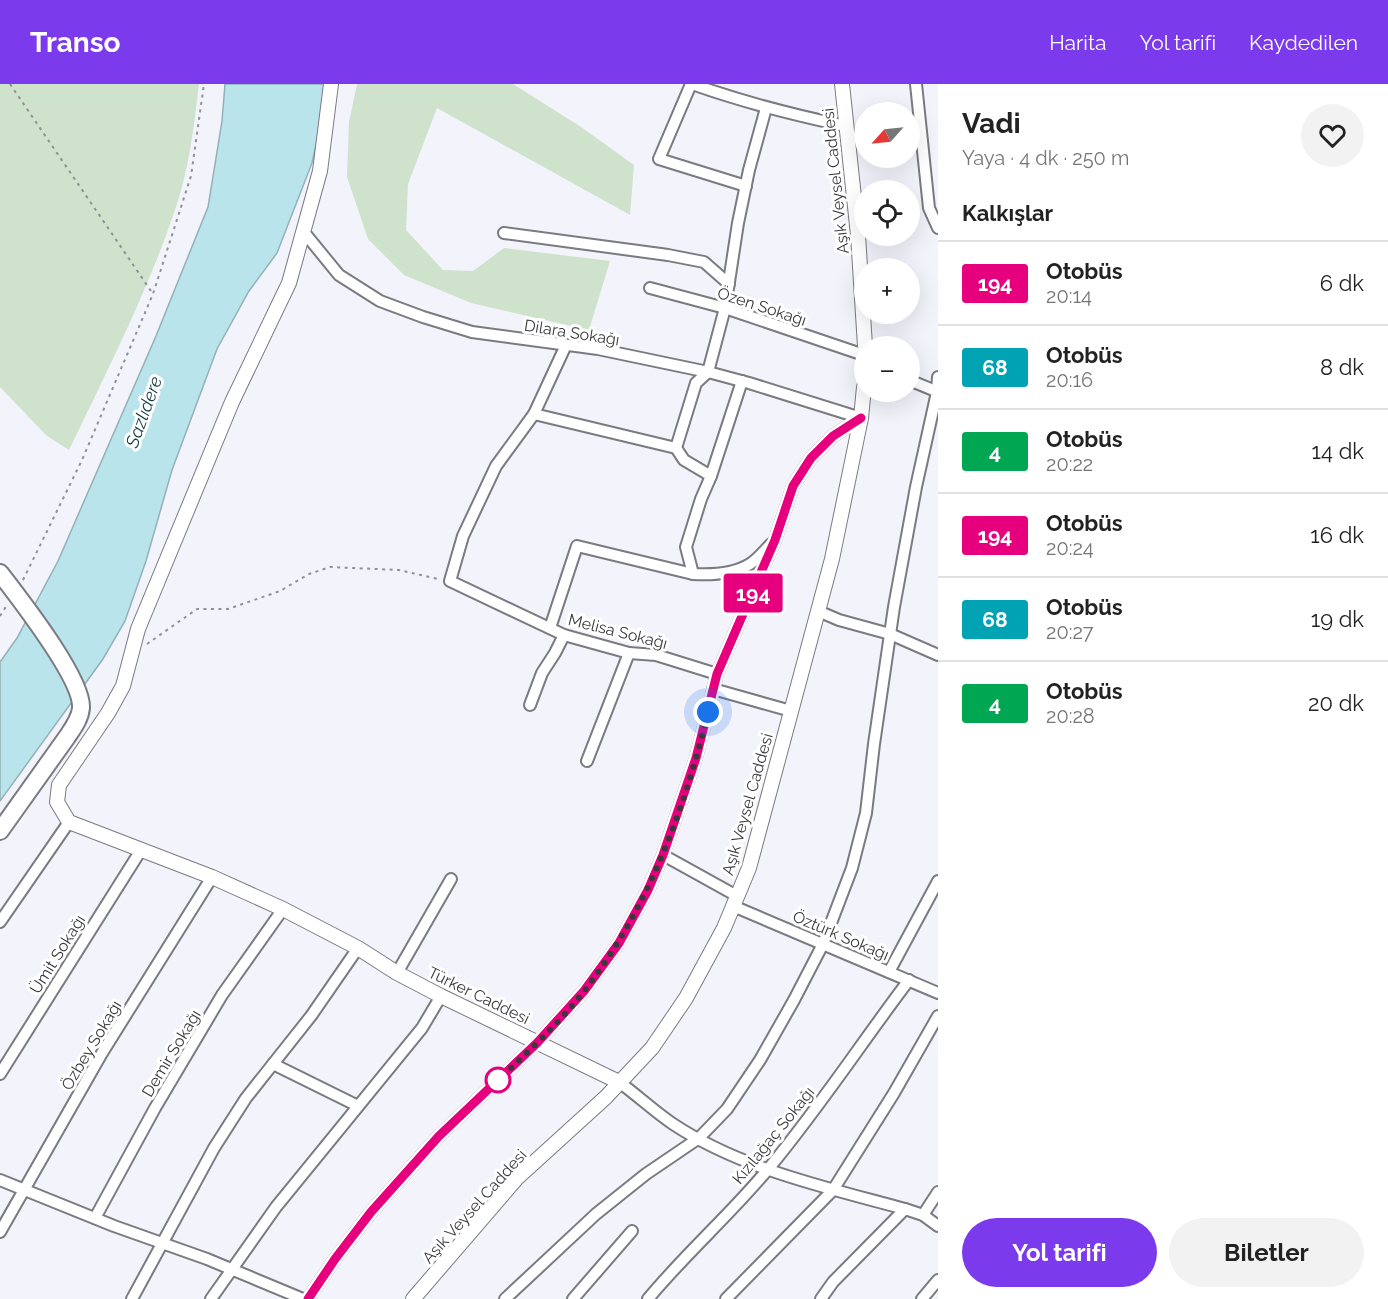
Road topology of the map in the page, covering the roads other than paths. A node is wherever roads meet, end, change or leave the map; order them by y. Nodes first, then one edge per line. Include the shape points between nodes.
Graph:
1 (331, 84) edge
2 (691, 84) edge
3 (842, 84) edge
4 (916, 84) edge
5 (766, 108) junction
6 (846, 126) junction
7 (746, 186) junction
8 (938, 228) edge
9 (303, 231) junction
10 (504, 233) dead end
11 (729, 284) junction
12 (650, 288) dead end
13 (725, 308) junction
14 (864, 336) edge
15 (566, 345) junction
16 (854, 353) edge
17 (708, 372) junction
18 (938, 377) edge
19 (742, 381) junction
20 (920, 385) edge
21 (938, 392) edge
22 (863, 402) edge
23 (534, 414) junction
24 (861, 418) junction
25 (676, 448) junction
26 (711, 476) junction
27 (775, 540) junction
28 (0, 573) edge
29 (693, 574) junction
30 (818, 611) junction
31 (550, 628) junction
32 (564, 634) junction
33 (890, 634) junction
34 (628, 653) junction
35 (938, 655) edge
36 (717, 674) junction
37 (713, 689) junction
38 (530, 705) dead end
39 (791, 711) junction
40 (587, 761) dead end
41 (69, 822) junction
42 (0, 831) edge
43 (141, 850) junction
44 (663, 855) junction
45 (212, 877) junction
46 (451, 879) dead end
47 (938, 881) edge
48 (735, 901) junction
49 (283, 909) junction
50 (0, 922) edge
51 (823, 944) junction
52 (358, 948) junction
53 (889, 972) junction
54 (397, 973) junction
55 (909, 980) junction
56 (938, 993) edge
57 (441, 996) junction
58 (938, 1016) edge
59 (537, 1043) junction
60 (273, 1064) junction
61 (0, 1074) edge
62 (619, 1082) junction
63 (358, 1106) junction
64 (699, 1138) junction
65 (769, 1169) junction
66 (0, 1180) edge
67 (25, 1190) junction
68 (833, 1190) junction
69 (938, 1192) edge
70 (905, 1209) junction
71 (923, 1215) junction
72 (95, 1218) junction
73 (938, 1226) edge
74 (632, 1231) dead end
75 (0, 1232) edge
76 (163, 1243) junction
77 (231, 1269) junction
78 (938, 1280) edge
79 (132, 1299) edge
80 (211, 1299) edge
81 (306, 1299) edge
82 (413, 1299) edge
83 (505, 1299) edge
84 (573, 1299) edge
85 (648, 1299) edge
86 (726, 1299) edge
87 (821, 1299) edge
88 (922, 1299) edge

1 - 9 street via 320,171
2 - 5 street
2 - 7 street via 659,159
3 - 6 street, Aşık Veysel Caddesi
4 - 8 street via 929,208
5 - 6 street
5 - 7 street
6 - 14 street, Aşık Veysel Caddesi
7 - 11 street
9 - 15 street, Dilara Sokağı via 339,275 380,301 472,332
9 - 41 street via 289,283 232,402 138,629 123,686 59,785 57,802
10 - 11 street via 704,262
11 - 13 street
12 - 13 street, Özen Sokağı
13 - 16 street, Özen Sokağı
13 - 17 street
15 - 17 street, Dilara Sokağı
15 - 23 street
17 - 19 street, Dilara Sokağı
17 - 25 street via 696,383
18 - 21 street
19 - 24 street, Dilara Sokağı
19 - 26 street
20 - 21 street
21 - 33 street via 916,486
22 - 24 street, Aşık Veysel Caddesi
23 - 25 street
23 - 31 street, Melisa Sokağı via 496,466 463,536 450,581
24 - 27 street via 833,436 811,458 793,486
24 - 30 street, Aşık Veysel Caddesi
25 - 26 street via 684,460
26 - 29 street via 686,547
27 - 29 street via 749,564 726,572
27 - 36 street
28 - 42 main road via 61,661 78,692 81,708 77,722
29 - 31 street via 577,546
30 - 33 street
30 - 39 street, Aşık Veysel Caddesi
31 - 32 street, Melisa Sokağı
32 - 34 street, Melisa Sokağı
32 - 38 street
33 - 35 street
33 - 51 street via 866,813 852,868
34 - 36 street, Melisa Sokağı via 656,655
34 - 40 street
36 - 37 street
37 - 39 street
37 - 44 street via 696,758
39 - 48 street, Aşık Veysel Caddesi via 749,867
41 - 43 street, Türker Caddesi
41 - 50 street
43 - 45 street, Türker Caddesi
43 - 61 street, Ümit Sokağı
44 - 48 street, Öztürk Sokağı
44 - 59 street via 619,943 584,991
45 - 49 street, Türker Caddesi
45 - 67 street, Özbey Sokağı via 102,1053
46 - 54 street
47 - 53 street
48 - 51 street, Öztürk Sokağı
48 - 62 street, Aşık Veysel Caddesi via 686,998 652,1048
49 - 52 street, Türker Caddesi
49 - 72 street, Demir Sokağı via 222,995
51 - 53 street, Öztürk Sokağı
51 - 64 street via 760,1060 727,1109
52 - 54 street, Türker Caddesi
52 - 60 street
53 - 55 street, Öztürk Sokağı
54 - 57 street, Türker Caddesi
55 - 56 street, Öztürk Sokağı
55 - 65 street, Kızılağaç Sokağı
57 - 59 street, Türker Caddesi
57 - 63 street via 422,1028
58 - 68 street
59 - 62 street, Türker Caddesi
59 - 81 street via 431,1144 371,1212
60 - 63 street
60 - 76 street via 214,1148
62 - 64 street, Türker Caddesi via 673,1124
62 - 82 street, Aşık Veysel Caddesi via 517,1178
63 - 77 street
64 - 65 street, Türker Caddesi
64 - 83 street via 596,1214
65 - 68 street, Türker Caddesi
65 - 85 street, Kızılağaç Sokağı
66 - 67 street
67 - 72 street
67 - 75 street, Özbey Sokağı
68 - 70 street, Türker Caddesi
68 - 86 street
69 - 71 street
70 - 71 street, Türker Caddesi
70 - 87 street
71 - 73 street, Türker Caddesi
72 - 76 street
74 - 84 street
76 - 77 street
76 - 79 street
77 - 80 street
77 - 81 street
78 - 88 street

